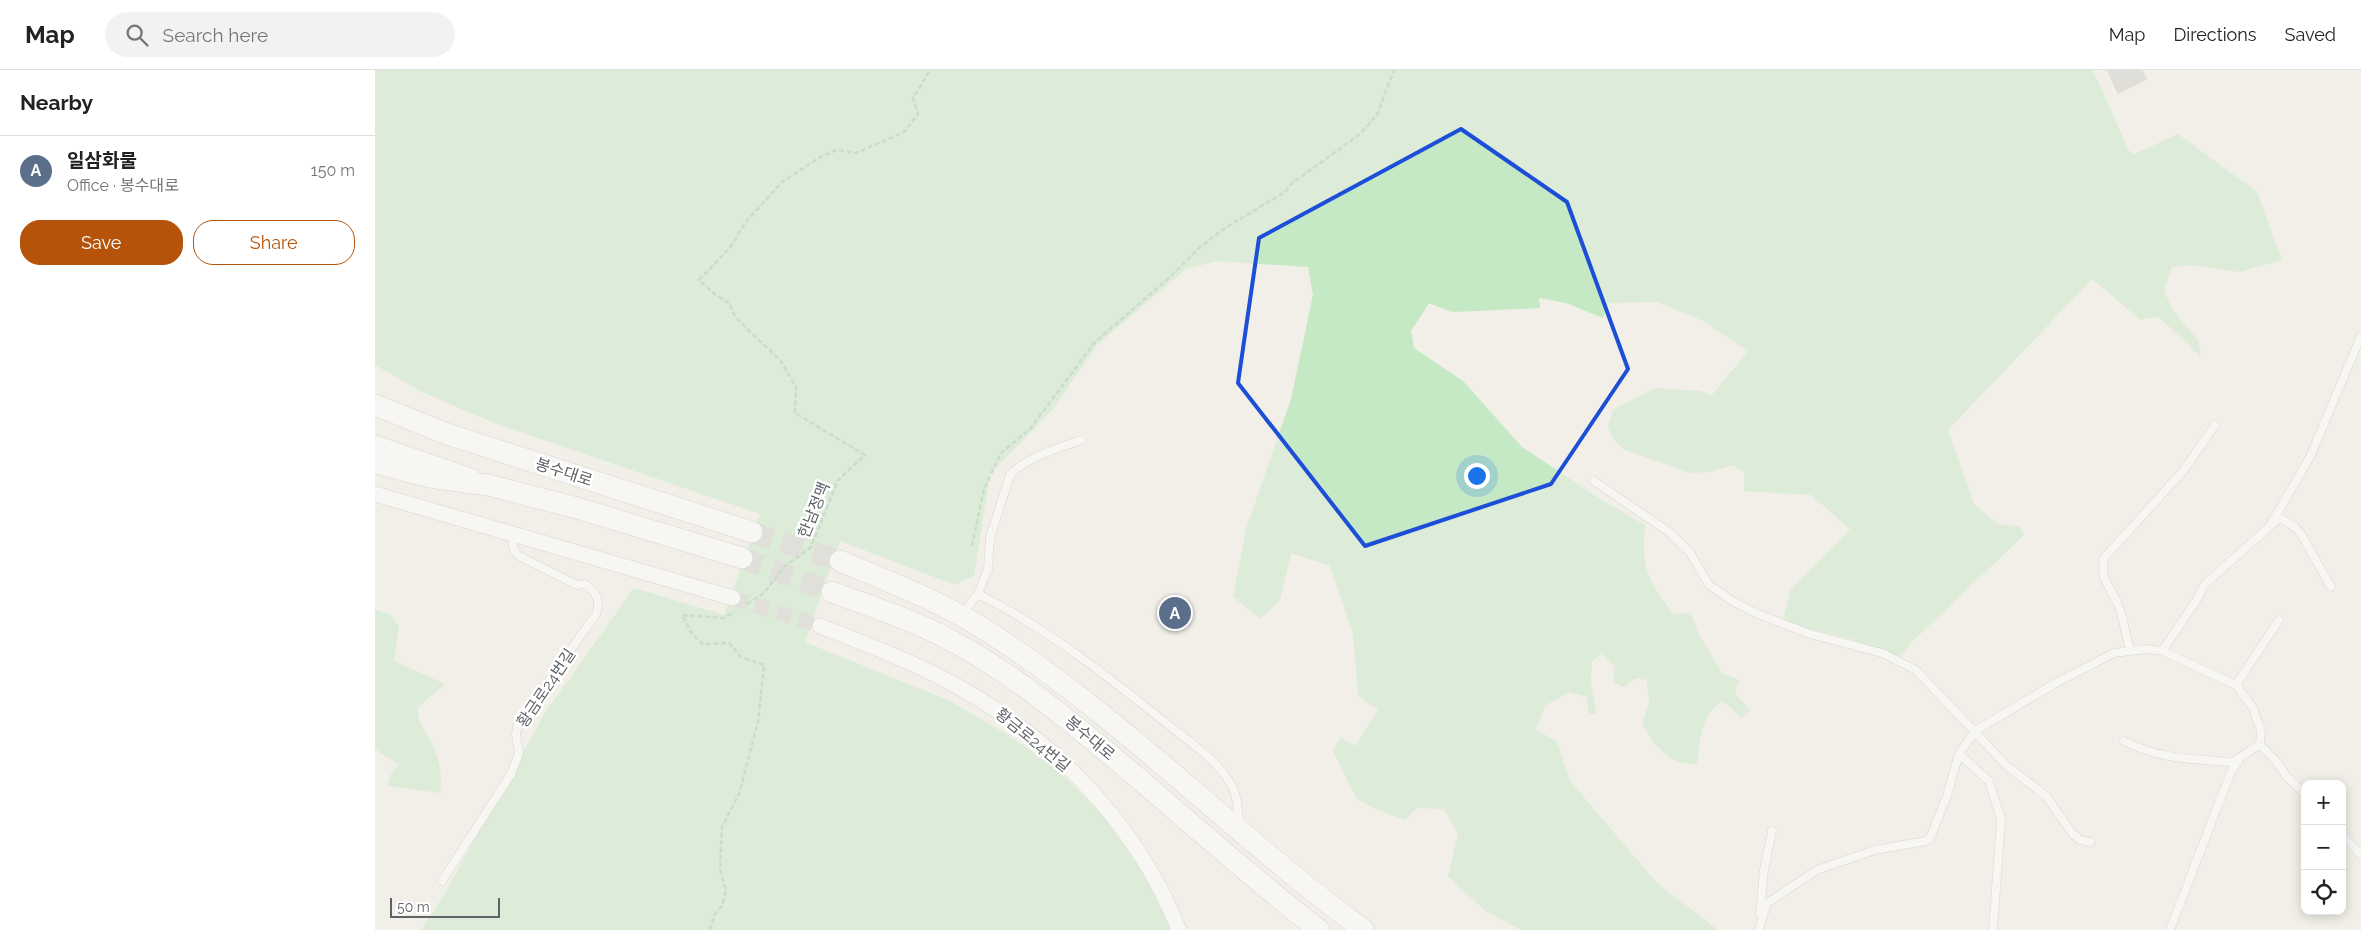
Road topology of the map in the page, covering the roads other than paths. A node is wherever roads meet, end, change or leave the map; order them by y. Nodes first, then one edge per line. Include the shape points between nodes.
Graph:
1 (2361, 336) edge
2 (375, 405) edge
3 (375, 415) edge
4 (2215, 425) dead end
5 (447, 434) junction
6 (1081, 440) dead end
7 (375, 445) edge
8 (375, 463) edge
9 (1594, 480) dead end
10 (488, 485) junction
11 (375, 494) edge
12 (2268, 528) junction
13 (752, 532) tunnel mouth
14 (514, 533) junction
15 (742, 558) tunnel mouth
16 (840, 561) tunnel mouth
17 (2331, 587) dead end
18 (832, 592) tunnel mouth
19 (978, 594) junction
20 (733, 598) tunnel mouth
21 (961, 615) junction
22 (2279, 620) dead end
23 (820, 626) tunnel mouth
24 (2129, 649) junction
25 (2162, 651) junction
26 (2236, 685) junction
27 (1975, 731) junction
28 (2123, 741) dead end
29 (2260, 745) junction
30 (1959, 754) junction
31 (2239, 760) junction
32 (2301, 790) edge
33 (1772, 831) dead end
34 (1240, 832) junction
35 (2346, 839) edge
36 (2090, 842) dead end
37 (2361, 855) edge
38 (442, 881) dead end
39 (1363, 928) edge
40 (1759, 929) edge
41 (1179, 930) edge
42 (1319, 930) edge
43 (1993, 930) edge
44 (2170, 930) edge

1 - 12 lane via 2309,457
2 - 5 main road
3 - 5 street, 봉수대로
4 - 24 lane via 2184,470 2104,558 2104,580 2117,602
5 - 13 main road, 봉수대로
6 - 19 lane via 1035,458 1009,475 990,538 988,569
7 - 10 street, 봉수대로
8 - 10 main road via 429,477
9 - 27 lane via 1649,517 1683,545 1709,585 1758,614 1810,634 1883,653 1916,670 1953,712
10 - 15 main road, 봉수대로
11 - 14 street
12 - 17 lane via 2280,518 2295,527
12 - 25 lane via 2205,584
14 - 20 street
14 - 38 lane, 황금로24번길 via 512,544 519,556 577,585 585,584 594,591 599,606 518,724 519,753 511,774
16 - 21 main road, 봉수대로
18 - 42 main road, 봉수대로 via 904,618 960,645 1007,674 1057,710 1271,893
19 - 21 lane
19 - 34 lane via 1015,612 1095,668 1213,762 1229,780 1237,799
21 - 34 main road, 봉수대로 via 1046,671
22 - 26 lane
23 - 41 street, 황금로24번길 via 933,673 991,706 1043,744 1117,820 1139,850
24 - 25 lane
24 - 27 lane via 2085,667
25 - 26 lane
26 - 29 lane via 2253,708 2261,731
27 - 30 lane
27 - 36 lane via 2006,765 2045,796 2072,833 2080,840
28 - 31 lane via 2163,757
29 - 31 lane
29 - 32 lane
30 - 40 lane via 1930,838 1875,850 1817,870 1767,903
30 - 43 lane via 1989,781 2001,820
31 - 44 lane via 2230,774
33 - 40 lane via 1764,870
34 - 39 main road, 봉수대로 via 1296,879
35 - 37 lane

